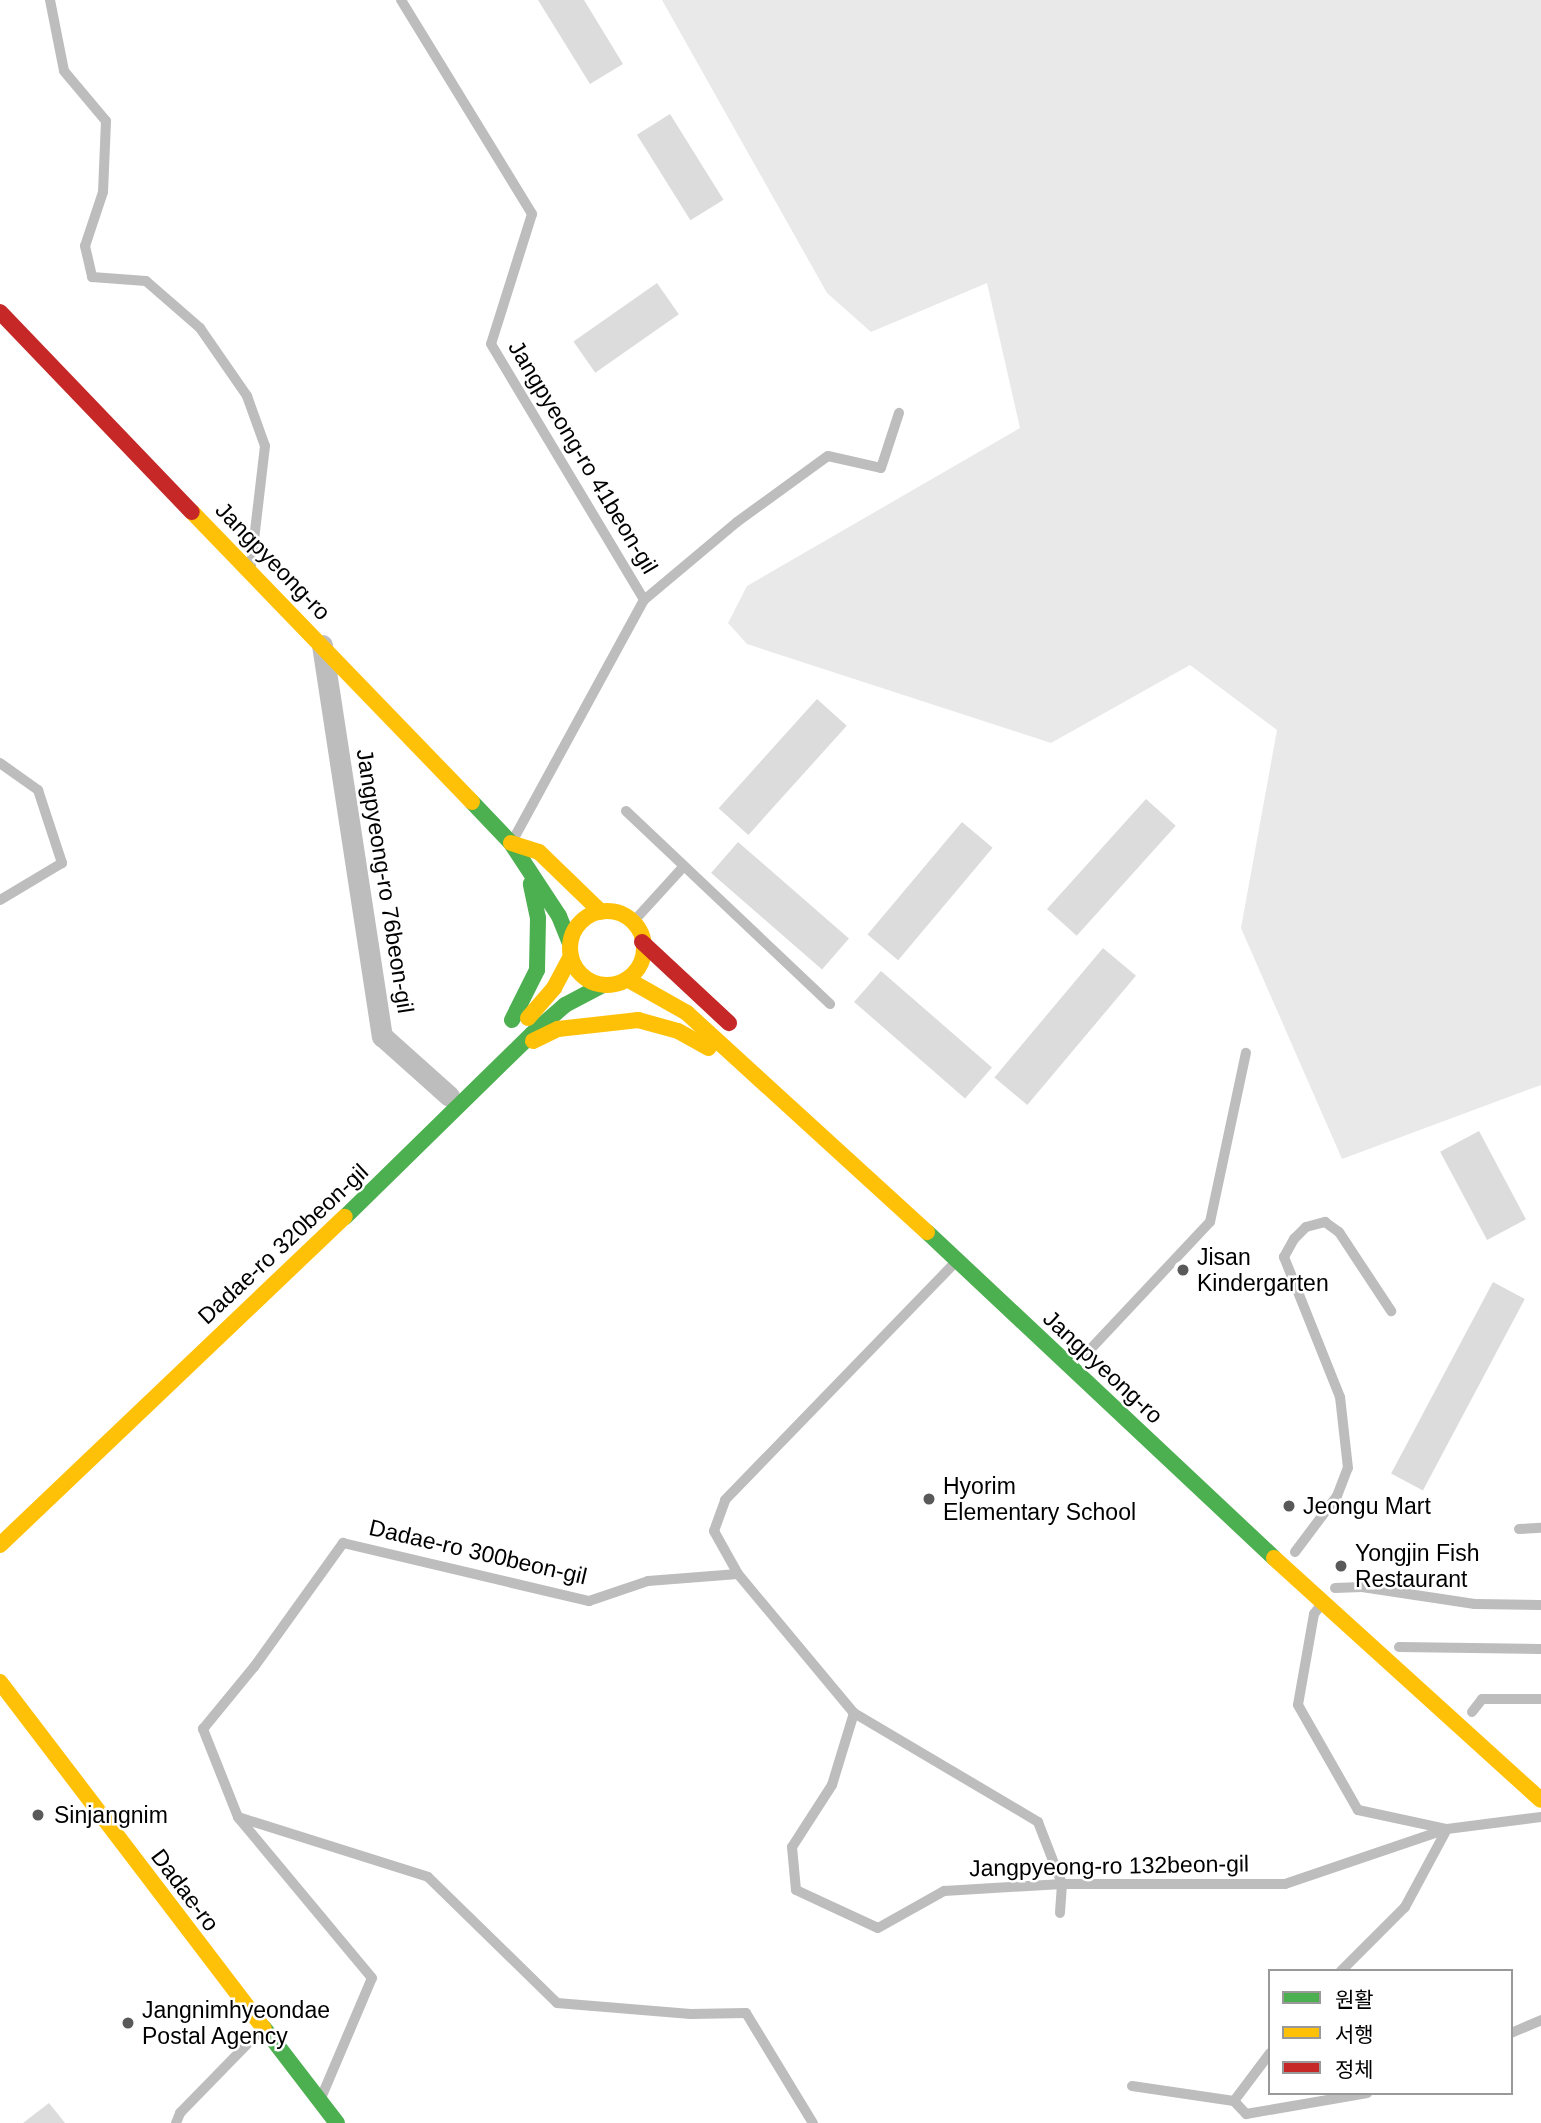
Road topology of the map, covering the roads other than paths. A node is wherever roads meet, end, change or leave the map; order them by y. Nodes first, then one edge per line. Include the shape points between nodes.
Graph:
1 (50, 0) edge
2 (401, 0) edge
3 (0, 312) edge
4 (900, 412) dead end
5 (250, 568) junction
6 (643, 600) junction
7 (322, 645) junction
8 (0, 763) edge
9 (626, 811) dead end
10 (511, 843) junction
11 (683, 867) junction
12 (527, 874) junction
13 (0, 900) edge
14 (601, 912) junction
15 (632, 922) junction
16 (642, 942) junction
17 (570, 949) junction
18 (627, 979) junction
19 (603, 985) junction
20 (830, 1003) dead end
21 (742, 1034) dead end
22 (512, 1043) junction
23 (1246, 1053) dead end
24 (740, 1059) junction
25 (449, 1096) junction
26 (901, 1184) dead end
27 (968, 1249) junction
28 (956, 1262) junction
29 (1391, 1311) dead end
30 (1084, 1356) junction
31 (1073, 1368) junction
32 (1115, 1384) dead end
33 (27, 1494) dead end
34 (1541, 1528) edge
35 (1519, 1529) dead end
36 (0, 1545) edge
37 (1295, 1552) joint
38 (1283, 1565) junction
39 (738, 1574) junction
40 (1330, 1584) joint
41 (1322, 1602) junction
42 (1353, 1605) dead end
43 (1541, 1605) edge
44 (1395, 1643) joint
45 (1541, 1649) edge
46 (1420, 1666) dead end
47 (0, 1682) edge
48 (1541, 1699) edge
49 (1472, 1712) dead end
50 (854, 1713) junction
51 (1541, 1800) edge
52 (238, 1817) junction
53 (1541, 1817) edge
54 (1447, 1829) junction
55 (1062, 1884) junction
56 (1060, 1913) dead end
57 (1343, 1969) edge
58 (1541, 2020) edge
59 (262, 2029) junction
60 (1513, 2032) edge
61 (1268, 2056) edge
62 (1132, 2086) dead end
63 (1355, 2095) edge
64 (320, 2101) junction
65 (1234, 2101) junction
66 (176, 2123) edge
67 (337, 2123) edge
68 (813, 2123) edge

1 - 5 lane via 64,71 106,121 103,192 85,246 92,277 146,281 200,328 252,408 265,446
2 - 6 lane, Jangpyeong-ro 41beon-gil via 532,214 491,344
3 - 5 street, Jangpyeong-ro
4 - 6 lane via 881,468 828,456 737,522
5 - 7 street, Jangpyeong-ro
6 - 10 lane
7 - 10 street, Jangpyeong-ro
7 - 25 street, Jangpyeong-ro 76beon-gil via 382,1036
8 - 13 lane via 38,790 62,863
9 - 11 lane
10 - 12 street
10 - 14 street via 539,852
11 - 15 lane
11 - 20 lane
12 - 17 street via 544,893
12 - 22 street via 538,919 537,970 513,1018
14 - 15 street via 618,913
14 - 17 street via 576,927
15 - 16 street
16 - 18 street via 642,960
16 - 21 street
17 - 19 street via 580,974
17 - 22 street, Dadae-ro 320beon-gil via 554,988
18 - 19 street
18 - 24 street, Jangpyeong-ro via 687,1013
19 - 22 street, Dadae-ro 320beon-gil via 565,1005
22 - 24 street via 558,1029 638,1020 678,1031
22 - 25 street, Dadae-ro 320beon-gil
22 - 36 street, Dadae-ro 320beon-gil
23 - 30 lane via 1210,1222
24 - 28 street, Jangpyeong-ro
25 - 33 street, Dadae-ro 320beon-gil
26 - 27 street, Jangpyeong-ro
27 - 28 street
27 - 30 street, Jangpyeong-ro
28 - 31 street, Jangpyeong-ro
28 - 39 lane via 725,1500 714,1531
29 - 37 lane via 1339,1232 1325,1222 1306,1227 1294,1239 1284,1257 1340,1397 1348,1468 1337,1496
30 - 31 street
30 - 32 street, Jangpyeong-ro
31 - 38 street, Jangpyeong-ro
34 - 35 lane
37 - 38 street
38 - 41 street, Jangpyeong-ro
39 - 50 lane
39 - 52 lane, Dadae-ro 300beon-gil via 648,1581 589,1601 343,1544 203,1729
40 - 42 street
40 - 43 lane via 1475,1604
41 - 51 street, Jangpyeong-ro
41 - 54 lane via 1314,1614 1298,1705 1359,1811
44 - 45 lane
44 - 46 street
47 - 59 street, Dadae-ro
48 - 49 lane via 1482,1699
50 - 55 lane via 1038,1822
50 - 55 lane, Jangpyeong-ro 132beon-gil via 832,1785 792,1847 796,1890 878,1928 944,1891
52 - 64 lane, Dadae-ro 300beon-gil via 372,1978
52 - 68 lane via 428,1877 557,2003 691,2014 746,2013
53 - 54 lane, Jangpyeong-ro 132beon-gil
54 - 55 lane, Jangpyeong-ro 132beon-gil via 1285,1884
54 - 57 lane via 1405,1907
55 - 56 lane
58 - 60 lane
59 - 64 street, Dadae-ro
59 - 66 lane via 180,2113
61 - 65 lane
62 - 65 lane
63 - 65 lane via 1246,2114
64 - 67 street, Dadae-ro

